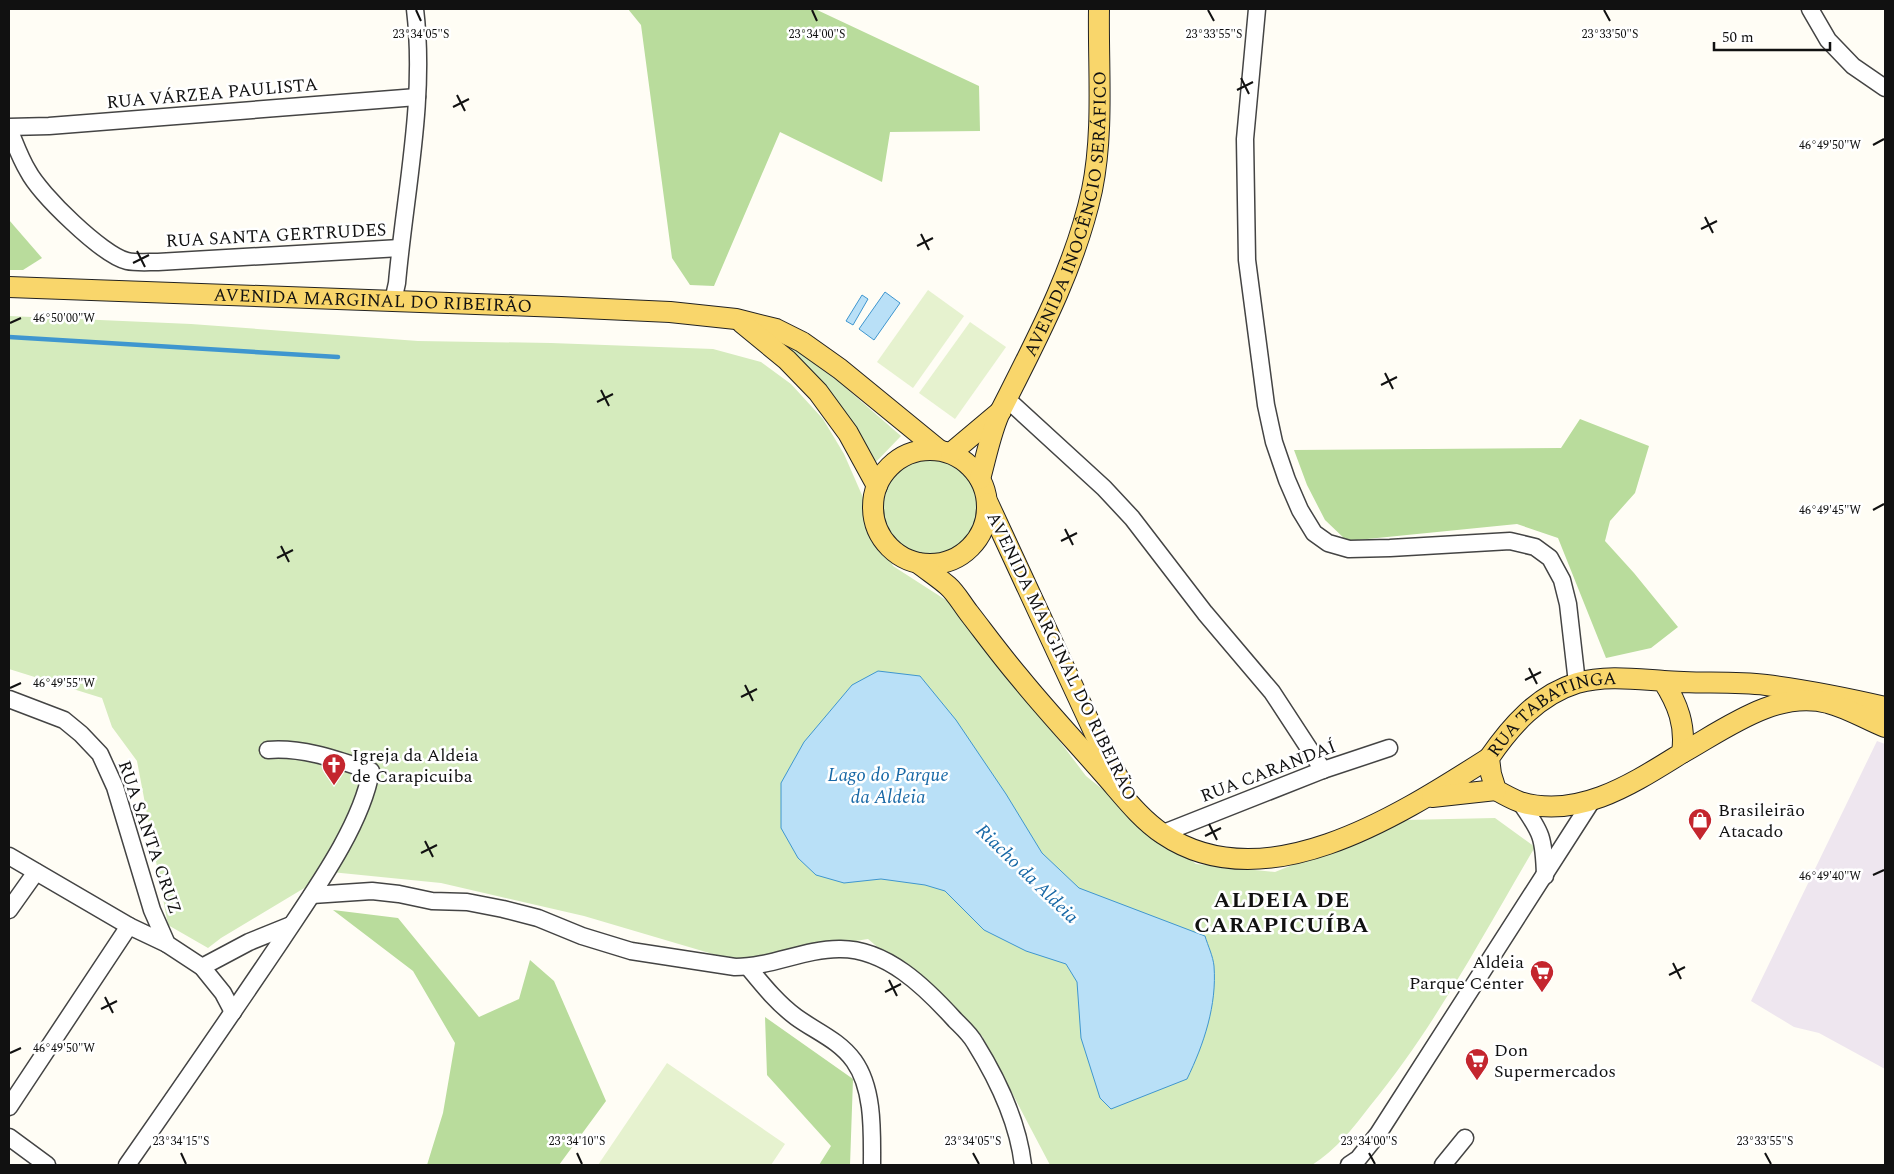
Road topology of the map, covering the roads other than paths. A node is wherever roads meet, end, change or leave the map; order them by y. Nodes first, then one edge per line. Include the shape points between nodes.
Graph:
1 (415, 9) edge
2 (1099, 9) edge
3 (1258, 9) edge
4 (1810, 9) edge
5 (1885, 88) edge
6 (417, 97) junction
7 (9, 128) edge
8 (400, 248) junction
9 (9, 287) edge
10 (393, 301) junction
11 (736, 319) junction
12 (1004, 405) junction
13 (945, 452) junction
14 (980, 479) junction
15 (877, 486) junction
16 (988, 501) junction
17 (918, 563) junction
18 (1663, 681) junction
19 (1577, 683) junction
20 (9, 699) edge
21 (1885, 707) edge
22 (1885, 727) edge
23 (1389, 748) dead end
24 (268, 750) dead end
25 (1682, 753) junction
26 (1489, 758) junction
27 (1323, 770) junction
28 (1496, 790) junction
29 (1428, 797) junction
30 (1593, 800) junction
31 (1520, 802) junction
32 (1137, 812) junction
33 (1161, 834) junction
34 (9, 856) edge
35 (36, 872) junction
36 (1545, 876) junction
37 (312, 895) junction
38 (9, 910) edge
39 (291, 925) junction
40 (129, 926) junction
41 (167, 944) junction
42 (202, 967) junction
43 (748, 967) junction
44 (233, 1012) junction
45 (9, 1107) edge
46 (9, 1137) edge
47 (1465, 1138) dead end
48 (47, 1165) edge
49 (127, 1165) edge
50 (872, 1165) edge
51 (1023, 1165) edge
52 (1349, 1165) edge
53 (1443, 1165) edge

1 - 6 street via 419,42
2 - 12 main road, AVENIDA INOCÊNCIO SERÁFICO via 1098,152 1092,190 1063,281
3 - 19 street via 1245,140 1247,260 1266,405 1274,442 1300,510 1314,533 1328,543 1349,549 1510,541 1535,546 1550,558 1562,580
4 - 5 street via 1828,40 1853,66
6 - 7 street, RUA VÁRZEA PAULISTA
6 - 8 street
7 - 8 street, RUA SANTA GERTRUDES via 28,173 56,205 96,243 127,261
8 - 10 street
9 - 10 main road, AVENIDA MARGINAL DO RIBEIRÃO
10 - 11 main road, AVENIDA MARGINAL DO RIBEIRÃO via 670,312
11 - 13 main road, AVENIDA MARGINAL DO RIBEIRÃO via 776,329 802,342
11 - 15 main road via 787,360 818,392 848,433
12 - 13 main road, AVENIDA INOCÊNCIO SERÁFICO
12 - 14 main road, AVENIDA INOCÊNCIO SERÁFICO
12 - 27 street via 1104,488 1132,518 1205,613 1272,692
13 - 14 main road, AVENIDA MARGINAL DO RIBEIRÃO via 968,464
13 - 15 main road, AVENIDA MARGINAL DO RIBEIRÃO via 924,450 908,454 890,467
14 - 16 main road, AVENIDA MARGINAL DO RIBEIRÃO
15 - 17 main road, AVENIDA MARGINAL DO RIBEIRÃO via 874,508 878,529 887,545
16 - 17 main road, AVENIDA MARGINAL DO RIBEIRÃO via 987,519 969,550 953,560 936,564
16 - 32 main road, AVENIDA MARGINAL DO RIBEIRÃO via 1095,734
17 - 32 main road, AVENIDA MARGINAL DO RIBEIRÃO via 949,587 1020,678
18 - 19 main road, RUA TABATINGA via 1613,678
18 - 21 main road via 1765,685 1829,694
18 - 25 main road via 1681,718
19 - 26 main road, RUA TABATINGA via 1548,697 1524,715 1506,733
20 - 41 street, RUA SANTA CRUZ via 64,720 100,754 115,787 152,910
22 - 25 main road via 1828,703 1796,701 1770,706 1747,716
23 - 27 street, RUA CARANDAÍ
24 - 37 street via 306,752 371,771 347,834
25 - 30 main road, RUA TABATINGA via 1637,780
26 - 28 main road, RUA TABATINGA
26 - 29 main road, AVENIDA MARGINAL DO RIBEIRÃO
27 - 33 street, RUA CARANDAÍ
28 - 29 main road, AVENIDA MARGINAL DO RIBEIRÃO
28 - 31 main road, RUA TABATINGA
29 - 33 main road, AVENIDA MARGINAL DO RIBEIRÃO via 1326,845 1270,859 1240,860 1204,854 1183,847
30 - 31 main road, RUA TABATINGA via 1553,807
30 - 36 street
31 - 36 street via 1541,835
32 - 33 main road, AVENIDA MARGINAL DO RIBEIRÃO
34 - 35 street
35 - 38 street
35 - 40 street
36 - 52 street via 1378,1134
37 - 39 street
37 - 43 street via 372,892 432,901 467,902 538,918 631,951
39 - 42 street via 249,942
39 - 44 street
40 - 41 street
40 - 45 street
41 - 42 street
42 - 44 street via 223,993
43 - 50 street via 795,1017 837,1044 854,1060 864,1080 870,1106
43 - 51 street via 840,948 888,962 911,978 974,1041 1011,1115
44 - 49 street
46 - 48 street
47 - 53 street

